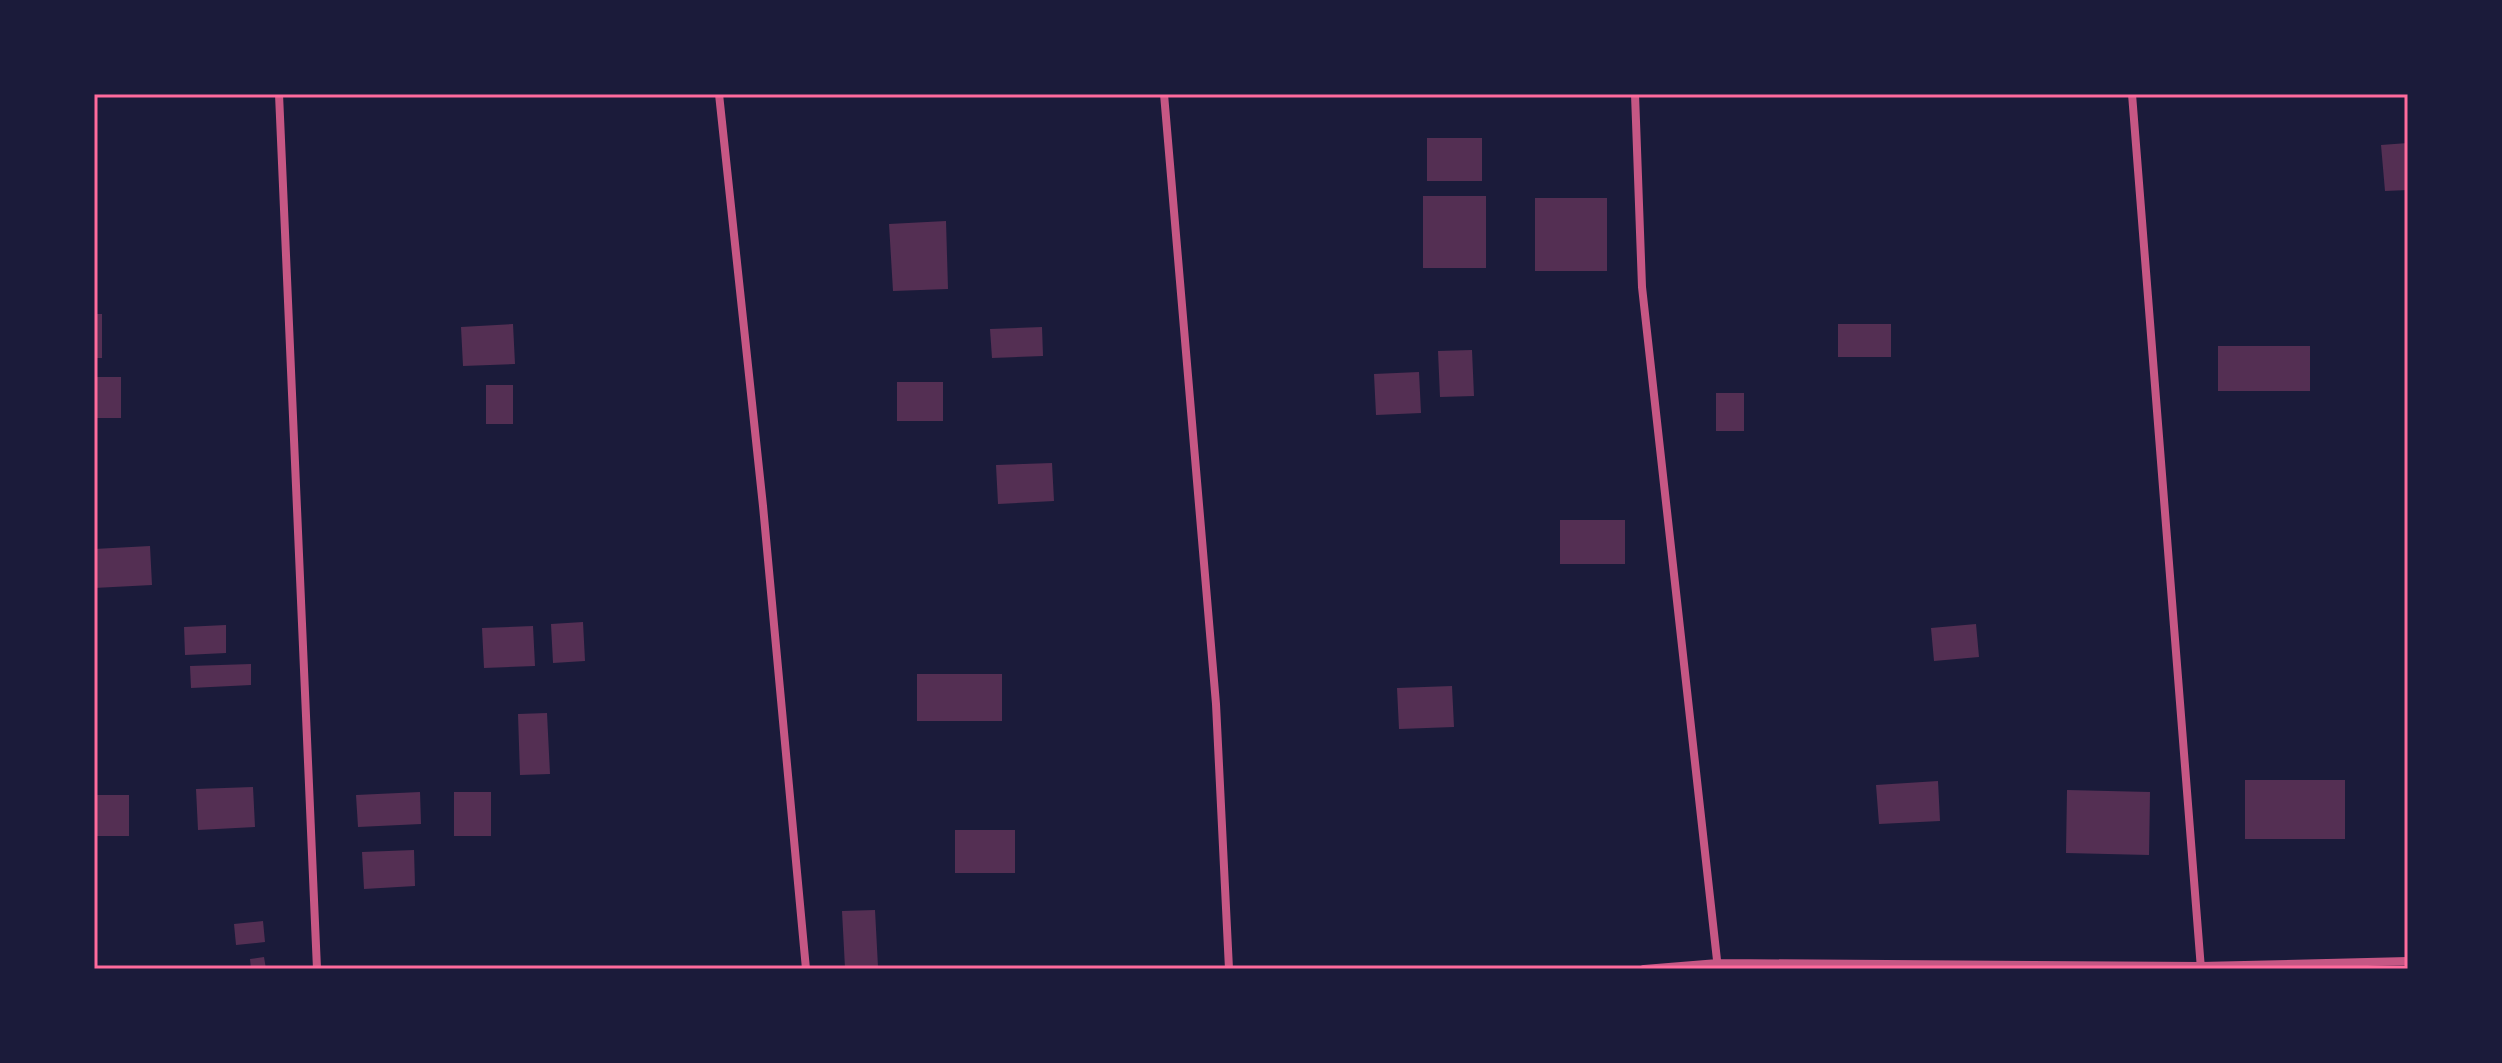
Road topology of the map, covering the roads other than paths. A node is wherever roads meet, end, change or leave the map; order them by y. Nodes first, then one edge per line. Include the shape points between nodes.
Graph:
1 (279, 94) edge
2 (719, 94) edge
3 (1164, 94) edge
4 (1635, 94) edge
5 (2132, 94) edge
6 (2408, 961) edge
7 (1718, 966) edge
8 (2201, 967) edge
9 (317, 969) edge
10 (806, 969) edge
11 (1229, 969) edge
12 (1644, 969) edge

1 - 9 street
2 - 10 street
3 - 11 street via 1216,704
4 - 7 street via 1642,287
5 - 8 street
6 - 8 street
7 - 8 street
7 - 12 street

